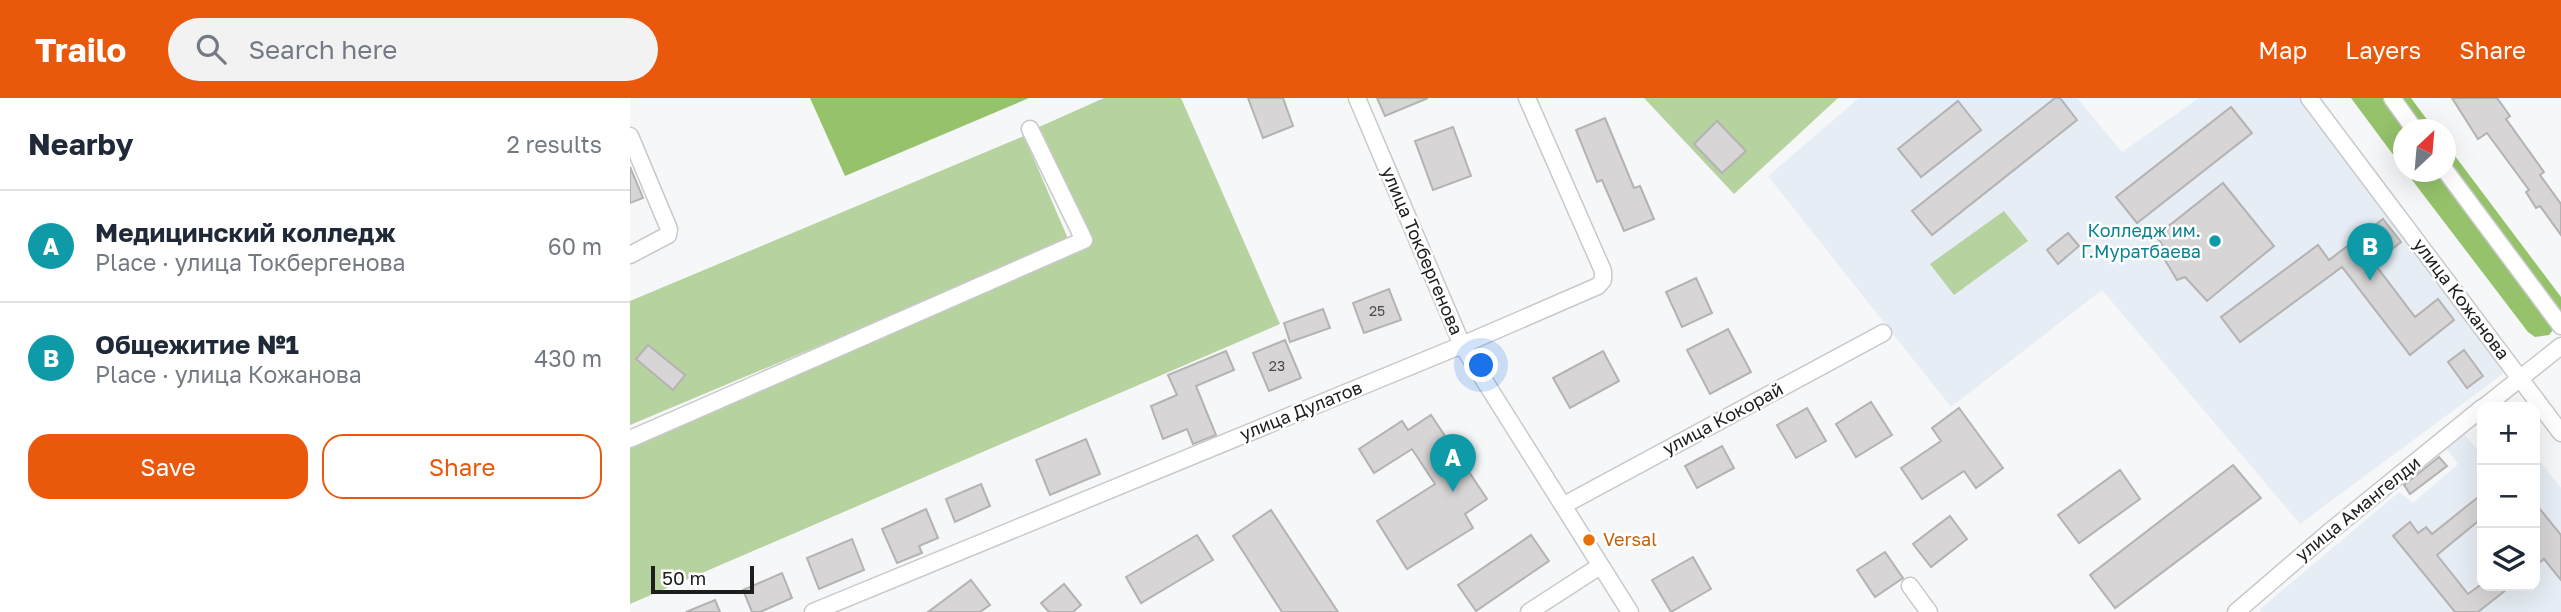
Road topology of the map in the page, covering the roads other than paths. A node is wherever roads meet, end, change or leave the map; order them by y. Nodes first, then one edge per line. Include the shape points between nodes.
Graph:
1 (1357, 98) edge
2 (1527, 98) edge
3 (2309, 98) edge
4 (2392, 98) edge
5 (2407, 119) edge
6 (1030, 128) dead end
7 (630, 136) edge
8 (2454, 182) edge
9 (630, 255) edge
10 (2561, 326) edge
11 (1883, 333) dead end
12 (1462, 345) junction
13 (2561, 346) edge
14 (2520, 377) junction
15 (2490, 402) edge
16 (2477, 413) edge
17 (2561, 433) edge
18 (630, 439) edge
19 (1564, 505) junction
20 (1600, 566) junction
21 (1910, 586) dead end
22 (813, 612) edge
23 (1530, 612) edge
24 (1630, 612) edge
25 (1929, 612) edge
26 (2236, 612) edge

1 - 12 street, улица Токбергенова
2 - 12 street, улица Дулатов via 1603,280
3 - 14 street, улица Кожанова
4 - 5 street
6 - 18 street via 1084,240
7 - 9 street via 669,229 662,240
8 - 10 street
11 - 19 street, улица Кокорай
12 - 19 street, улица Токбергенова
12 - 22 street, улица Дулатов
13 - 14 street, улица Амангелди
14 - 15 street, улица Амангелди
14 - 17 street, улица Кожанова
16 - 26 street, улица Амангелди
19 - 20 street, улица Токбергенова
20 - 23 street
20 - 24 street, улица Токбергенова
21 - 25 street

